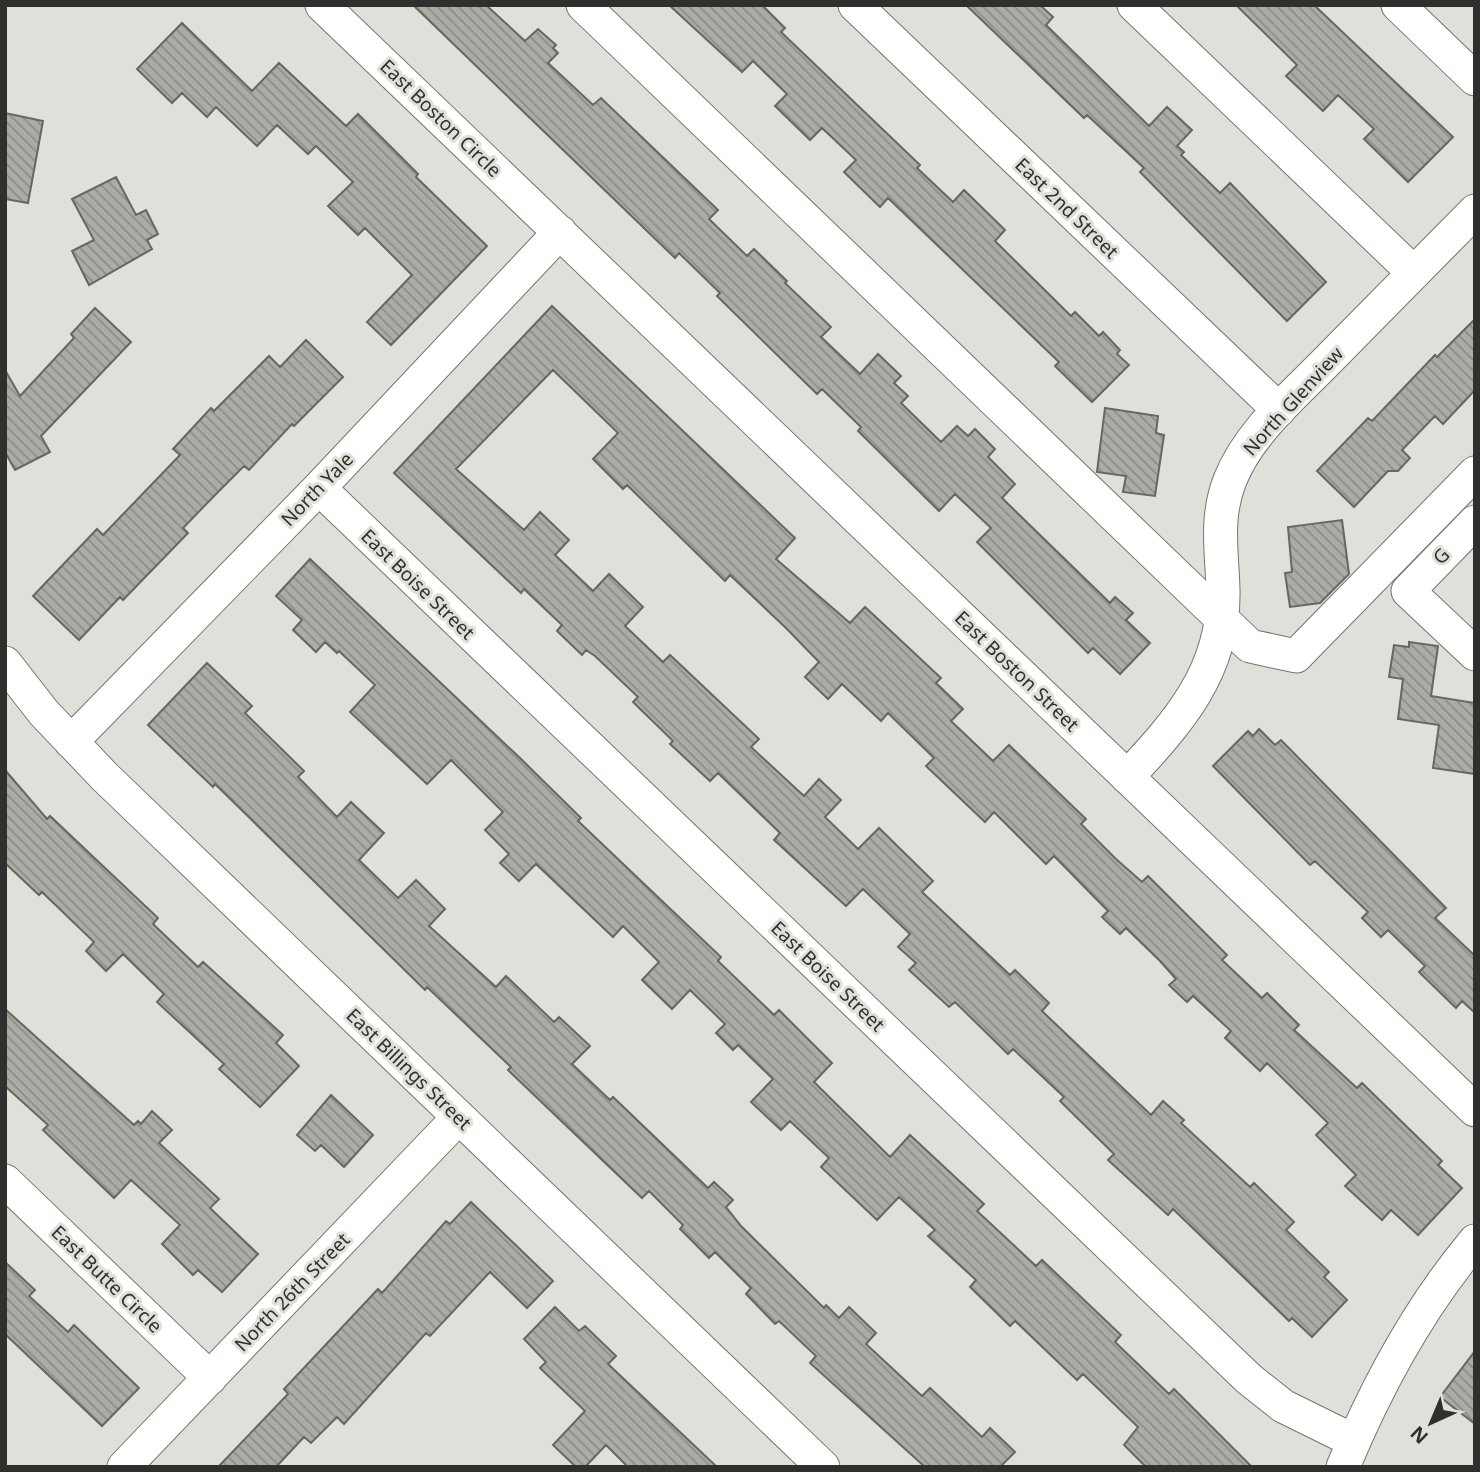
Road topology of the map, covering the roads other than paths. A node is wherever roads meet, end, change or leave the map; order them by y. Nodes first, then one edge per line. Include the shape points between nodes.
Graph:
1 (322, 5) edge
2 (583, 5) edge
3 (855, 5) edge
4 (1134, 5) edge
5 (1398, 5) edge
6 (1475, 79) edge
7 (1475, 211) edge
8 (560, 232) junction
9 (1414, 273) junction
10 (1279, 410) junction
11 (1475, 473) edge
12 (318, 488) junction
13 (1475, 522) edge
14 (1222, 619) junction
15 (1475, 654) edge
16 (5, 663) edge
17 (71, 742) junction
18 (1127, 777) junction
19 (1475, 1110) edge
20 (459, 1117) junction
21 (5, 1181) edge
22 (1475, 1241) edge
23 (210, 1378) junction
24 (1349, 1454) edge
25 (124, 1467) edge
26 (823, 1467) edge

1 - 8 street, East Boston Circle
2 - 14 street
3 - 10 street, East 2nd Street
4 - 9 street
5 - 6 street
7 - 9 street, North Glenview
8 - 12 street, North Yale
8 - 18 street, East Boston Street
9 - 10 street, North Glenview
10 - 14 street, North Glenview via 1242,455 1223,504 1218,531
11 - 14 street via 1296,656 1250,646
12 - 17 street, North Yale
12 - 24 street, East Boise Street via 1248,1379
13 - 15 street, G via 1408,591
14 - 18 street, North Glenview via 1209,670 1197,695
16 - 17 street, East Billings Street
17 - 20 street, East Billings Street
18 - 19 street, East Boston Street
20 - 23 street, North 26th Street
20 - 26 street, East Billings Street
21 - 23 street, East Butte Circle
22 - 24 street via 1407,1336 1373,1396
23 - 25 street, North 26th Street

